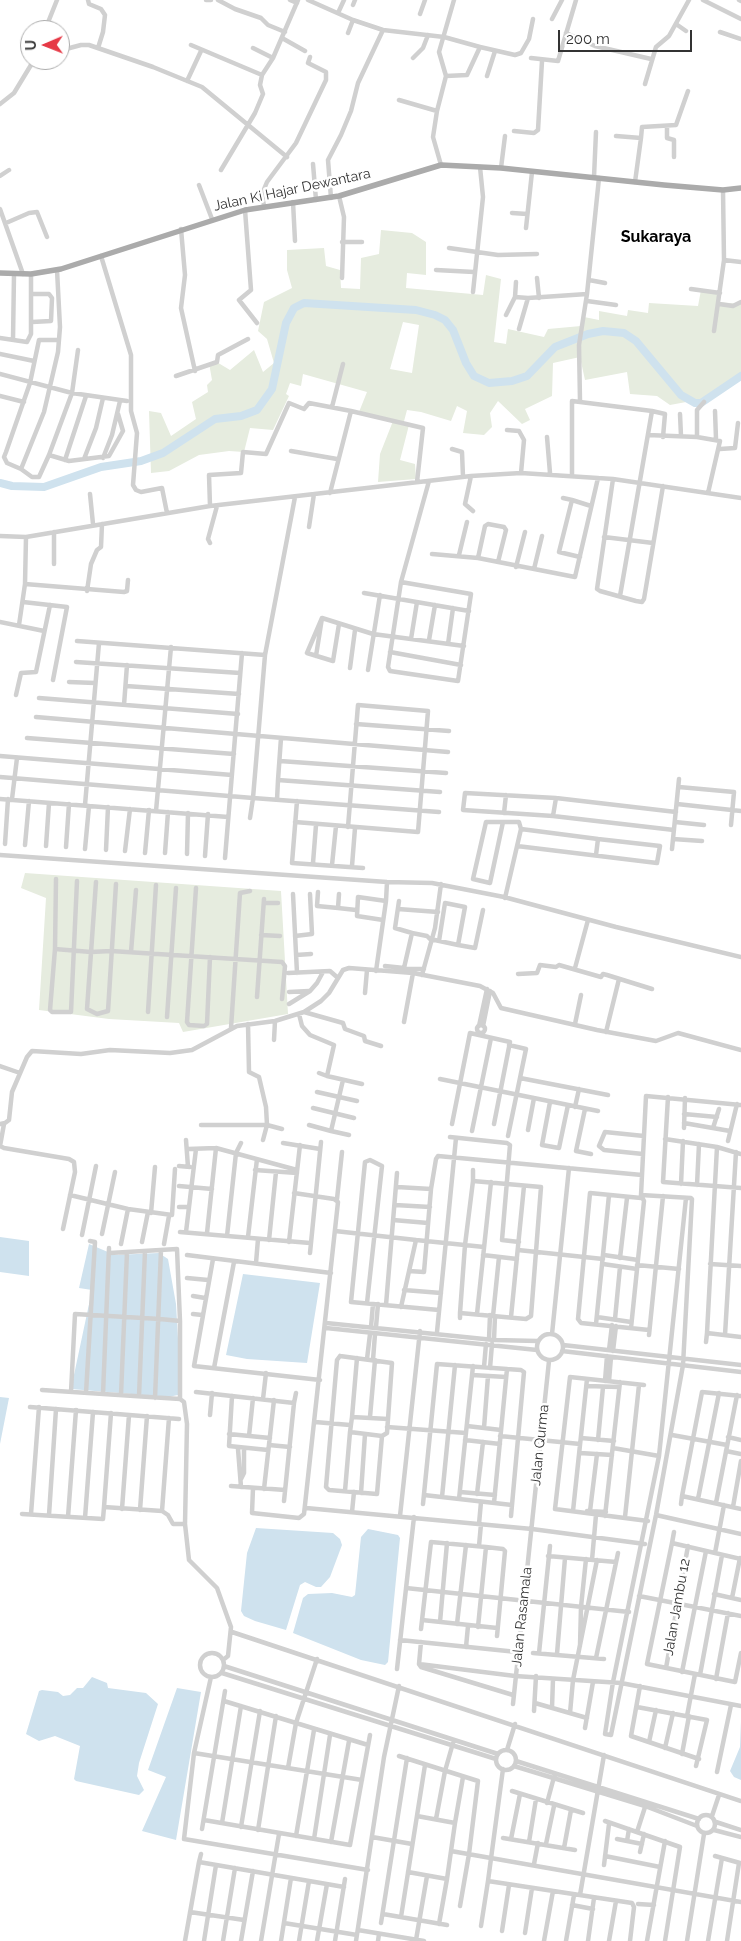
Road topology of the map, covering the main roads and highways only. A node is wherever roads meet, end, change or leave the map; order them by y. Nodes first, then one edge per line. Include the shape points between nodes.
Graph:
1 (741, 188) edge
2 (0, 273) edge

1 - 2 main road, Jalan Ki Hajar Dewantara via 723,190 441,165 340,196 245,210 59,269 31,274

